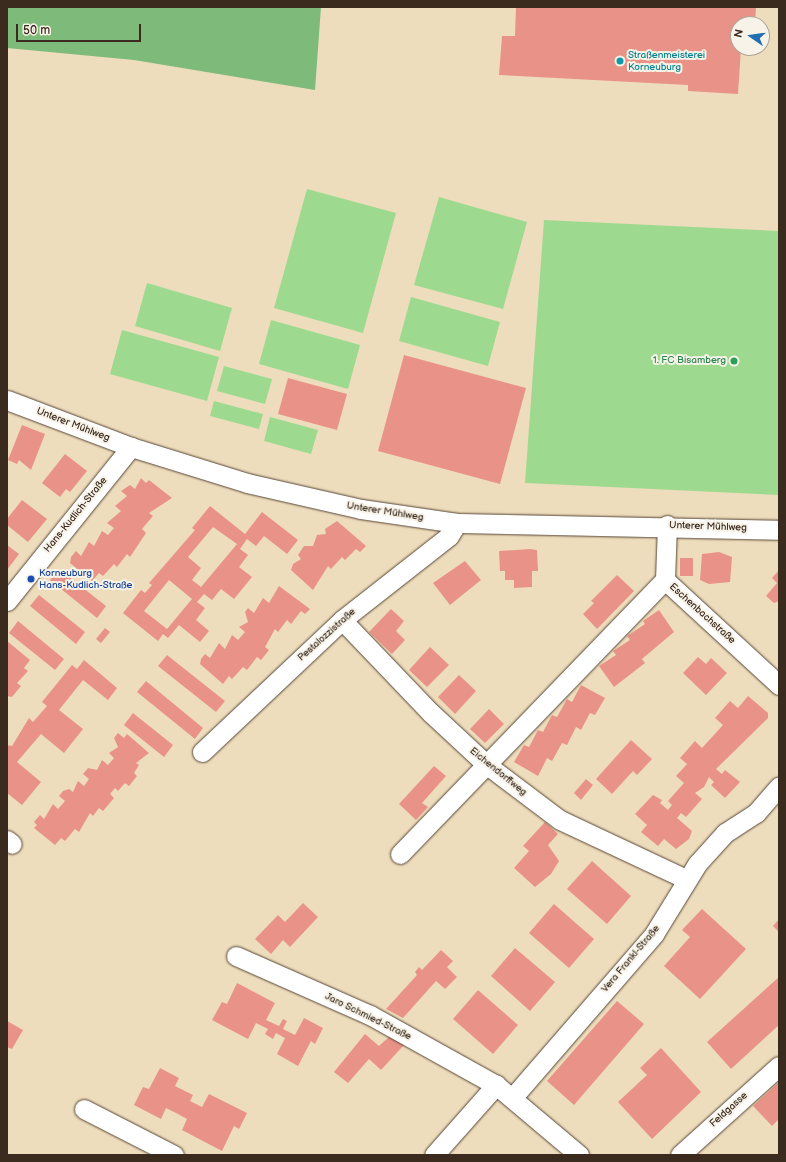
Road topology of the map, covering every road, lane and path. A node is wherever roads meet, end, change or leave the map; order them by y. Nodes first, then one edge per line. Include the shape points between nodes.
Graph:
1 (7, 400) edge
2 (131, 447) junction
3 (457, 523) junction
4 (667, 525) junction
5 (779, 530) edge
6 (665, 580) junction
7 (7, 601) edge
8 (342, 620) junction
9 (779, 685) edge
10 (202, 752) dead end
11 (487, 765) junction
12 (779, 787) edge
13 (400, 854) dead end
14 (686, 879) junction
15 (236, 956) dead end
16 (779, 1066) edge
17 (496, 1085) junction
18 (513, 1097) junction
19 (84, 1109) dead end
20 (174, 1155) edge
21 (434, 1155) edge
22 (579, 1155) edge
23 (680, 1155) edge

1 - 2 street, Unterer Mühlweg
2 - 3 street, Unterer Mühlweg via 247,483 361,509
2 - 7 street, Hans-Kudlich-Straße
3 - 4 street, Unterer Mühlweg
3 - 8 street, Pestalozzistraße via 449,536
4 - 5 street, Unterer Mühlweg
4 - 6 street, Eschenbachstraße
6 - 9 street, Eschenbachstraße
6 - 11 street
8 - 10 street, Pestalozzistraße
8 - 11 street, Eichendorffweg via 431,713
11 - 13 street
11 - 14 street, Eichendorffweg via 560,820
12 - 14 street, Vera Frankl-Straße via 756,813 725,833
14 - 18 street, Vera Frankl-Straße via 654,934
15 - 17 street, Jaro Schmied-Straße via 370,1015
16 - 23 street, Feldgasse
17 - 18 street, Jaro Schmied-Straße
17 - 21 street
18 - 22 street, Jaro Schmied-Straße
19 - 20 street

